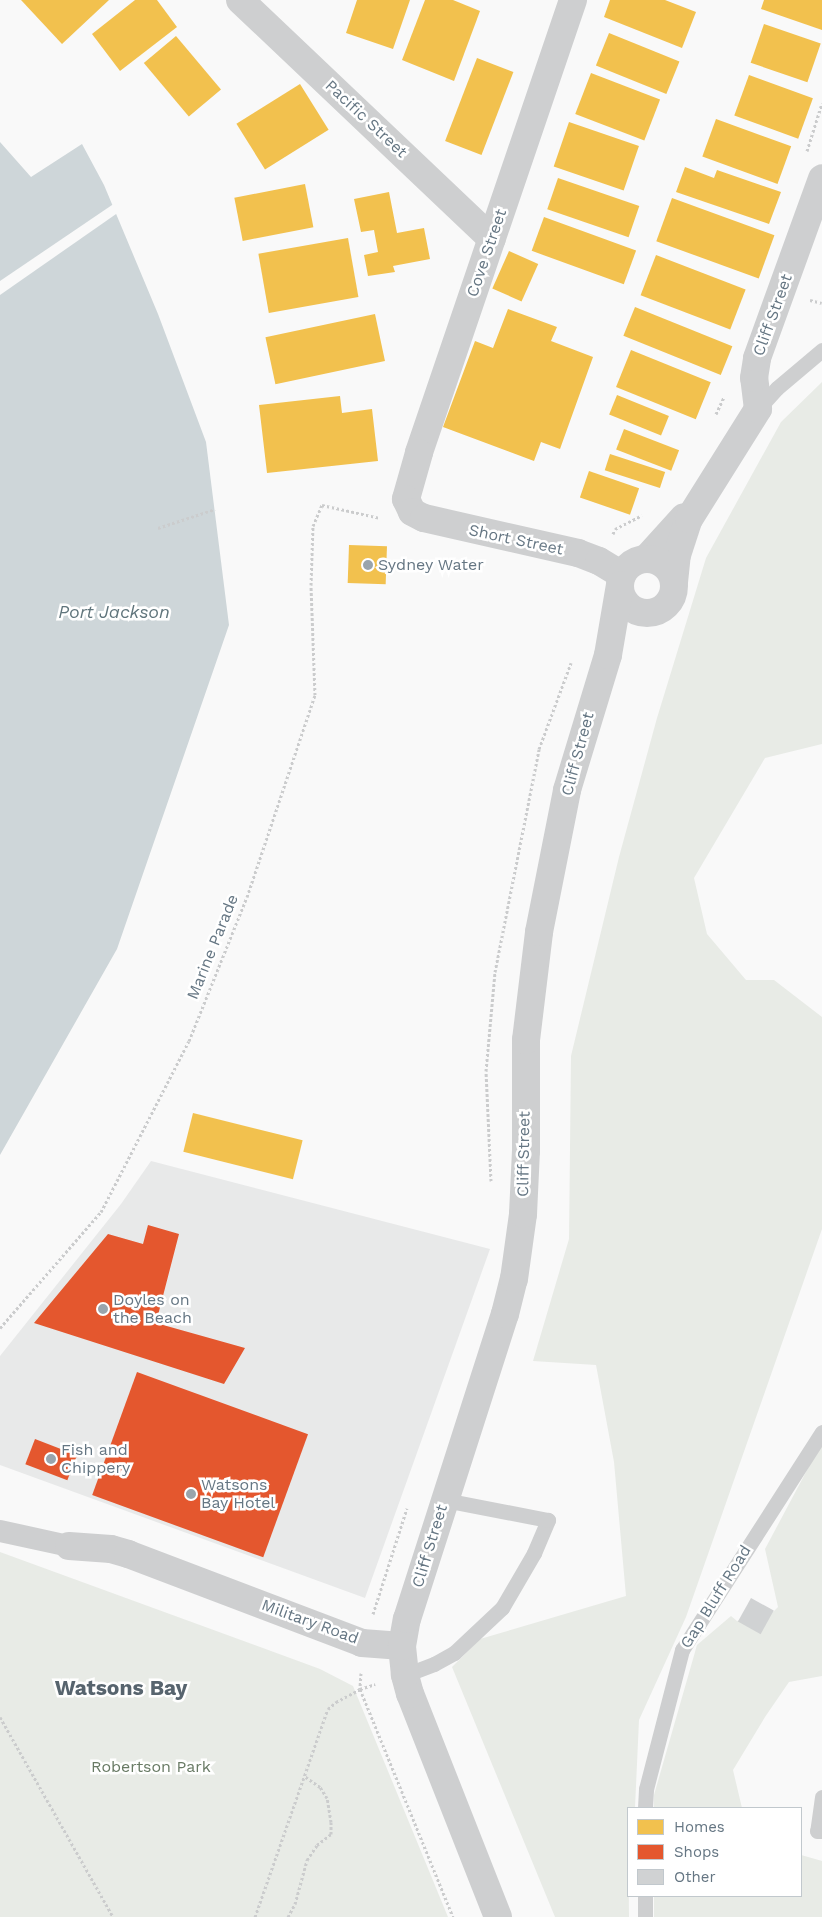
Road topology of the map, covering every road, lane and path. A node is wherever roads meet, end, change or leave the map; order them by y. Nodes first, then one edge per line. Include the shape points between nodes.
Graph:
1 (240, 0) edge
2 (573, 0) edge
3 (822, 178) edge
4 (492, 239) junction
5 (822, 350) edge
6 (758, 410) junction
7 (700, 499) junction
8 (409, 508) joint
9 (215, 509) dead end
10 (383, 510) dead end
11 (158, 528) dead end
12 (647, 558) junction
13 (621, 580) junction
14 (674, 582) junction
15 (654, 612) junction
16 (608, 654) junction
17 (0, 1328) edge
18 (822, 1432) edge
19 (444, 1500) junction
20 (0, 1531) edge
21 (69, 1546) joint
22 (402, 1646) junction
23 (405, 1675) junction
24 (0, 1717) edge
25 (304, 1776) junction
26 (822, 1797) edge
27 (646, 1807) edge
28 (822, 1832) edge
29 (645, 1897) edge
30 (114, 1917) edge
31 (255, 1917) edge
32 (288, 1917) edge
33 (498, 1917) edge
34 (645, 1917) edge

1 - 4 street, Pacific Street
2 - 4 street, Cove Street
3 - 6 street, Cliff Street via 757,358 754,378
4 - 8 street, Cove Street via 410,480 406,499
5 - 6 lane via 777,388
6 - 7 street
7 - 12 street
7 - 14 street via 683,536
8 - 13 street, Short Street via 424,518 578,553 599,561
9 - 11 path
10 - 17 path, Marine Parade via 380,519 322,506 313,526 311,585 315,695 247,897 189,1041 101,1212
12 - 13 street via 632,562
12 - 14 street via 662,563
13 - 15 street via 622,597 633,608 645,613
13 - 16 street, Cliff Street
14 - 15 street via 668,604
15 - 16 street, Cliff Street via 628,630
16 - 19 street, Cliff Street via 567,790 539,932 528,1024 523,1214 514,1279
18 - 27 lane, Gap Bluff Road via 682,1650 646,1789
19 - 22 street, Cliff Street via 407,1619
19 - 23 lane via 548,1520 534,1553 502,1608 454,1653
20 - 21 street, Military Road
21 - 22 street, Military Road via 111,1549 128,1554 362,1642
22 - 23 street
23 - 25 path via 360,1689 328,1709
23 - 33 street
24 - 30 path
25 - 31 path
25 - 32 path via 320,1787 327,1798 330,1834 306,1860 295,1904
26 - 28 lane via 817,1831
29 - 34 lane

